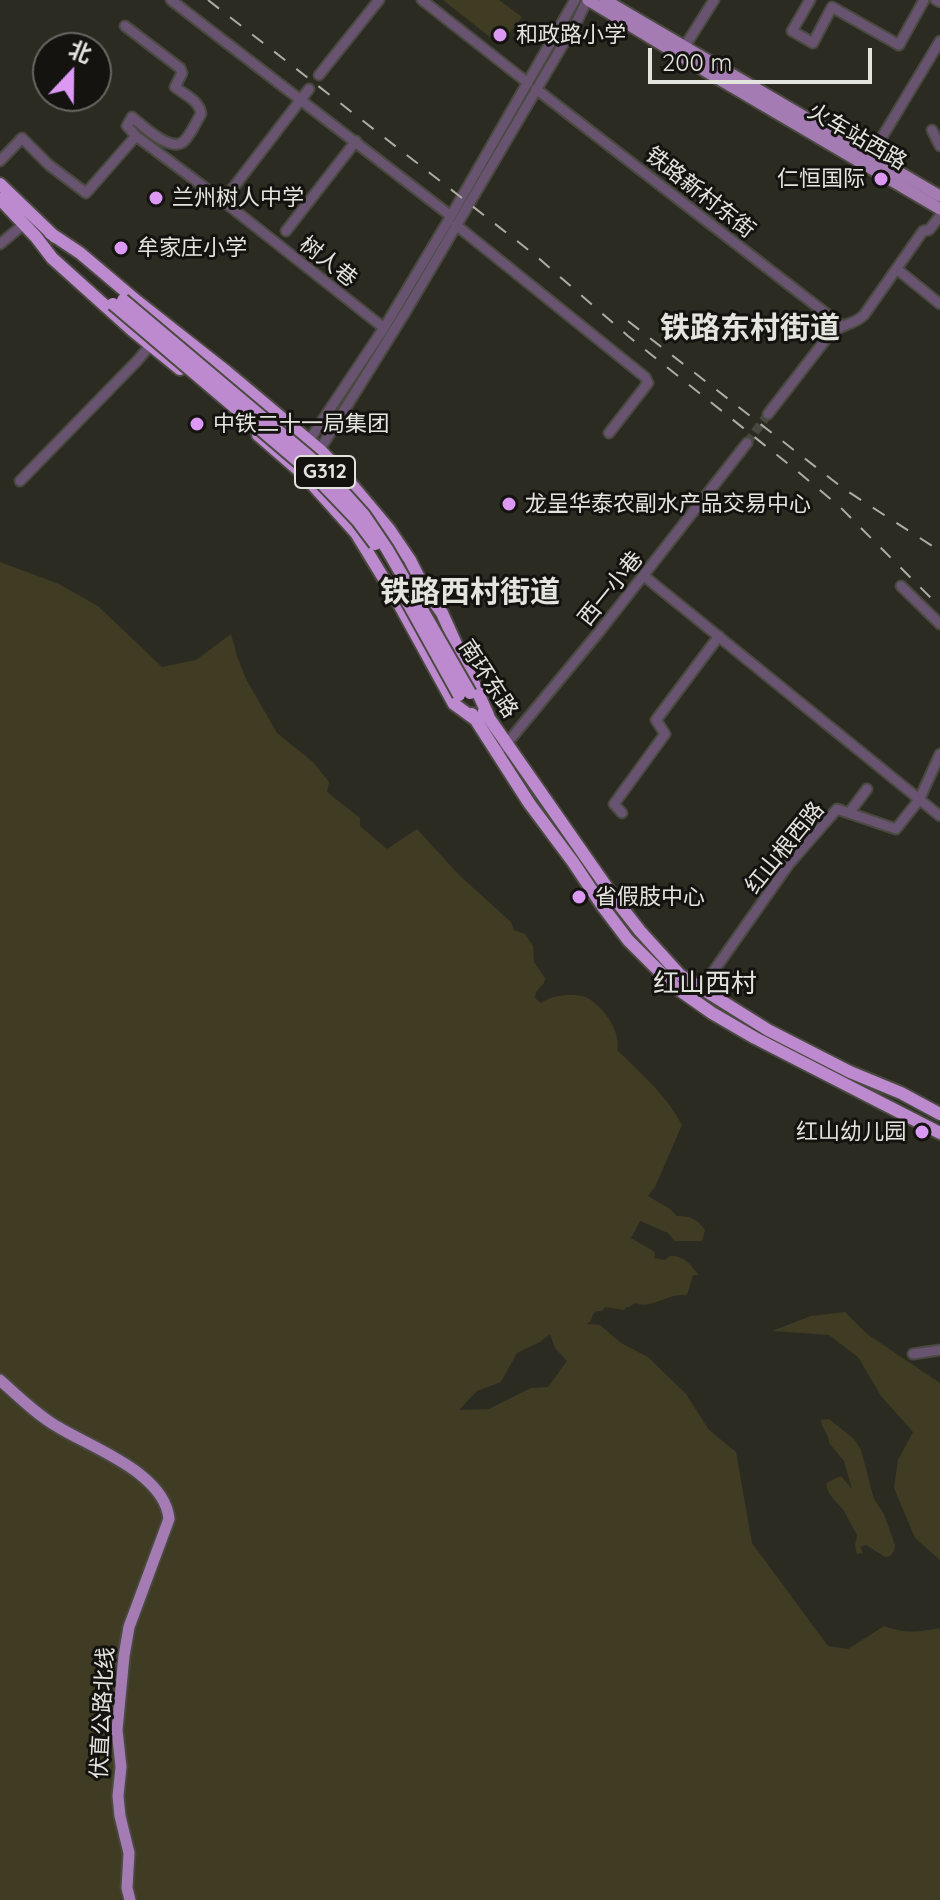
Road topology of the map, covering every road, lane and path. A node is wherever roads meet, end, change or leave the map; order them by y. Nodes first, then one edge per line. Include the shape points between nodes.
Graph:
1 (171, 0) edge
2 (379, 0) edge
3 (422, 0) edge
4 (575, 0) edge
5 (588, 0) edge
6 (605, 0) edge
7 (714, 0) edge
8 (810, 0) edge
9 (924, 0) edge
10 (125, 26) dead end
11 (940, 41) edge
12 (685, 46) junction
13 (319, 75) dead end
14 (532, 86) junction
15 (309, 89) dead end
16 (299, 101) junction
17 (932, 130) dead end
18 (136, 136) junction
19 (356, 141) junction
20 (940, 146) edge
21 (869, 160) junction
22 (0, 161) edge
23 (0, 184) edge
24 (940, 196) edge
25 (0, 199) edge
26 (223, 201) junction
27 (940, 209) edge
28 (940, 216) edge
29 (454, 221) junction
30 (24, 224) junction
31 (286, 231) dead end
32 (50, 233) junction
33 (36, 237) junction
34 (0, 244) edge
35 (898, 270) junction
36 (118, 302) junction
37 (940, 304) edge
38 (841, 325) junction
39 (384, 328) junction
40 (151, 344) junction
41 (768, 414) tunnel mouth
42 (609, 433) dead end
43 (309, 441) junction
44 (747, 443) tunnel mouth
45 (320, 450) junction
46 (292, 464) junction
47 (303, 474) junction
48 (20, 481) dead end
49 (644, 576) junction
50 (901, 586) dead end
51 (940, 624) edge
52 (719, 636) junction
53 (482, 718) junction
54 (502, 749) junction
55 (940, 754) edge
56 (867, 789) dead end
57 (919, 800) junction
58 (622, 813) dead end
59 (849, 813) junction
60 (940, 816) edge
61 (701, 989) junction
62 (940, 1114) edge
63 (940, 1133) edge
64 (940, 1350) edge
65 (913, 1354) dead end
66 (0, 1380) edge
67 (130, 1900) edge

1 - 16 street
2 - 13 street
3 - 14 street, 铁路新村东街
4 - 14 street
5 - 14 street
5 - 21 main road, 火车站西路
6 - 12 main road, 火车站西路
7 - 12 street
8 - 9 street via 792,31 813,43 832,7 899,45
10 - 18 street via 180,68 175,87 196,103 201,114 183,142 162,140 132,117 127,126
11 - 21 street
12 - 21 main road, 火车站西路
14 - 29 street
14 - 38 street, 铁路新村东街
15 - 16 street
16 - 19 street
16 - 26 street
17 - 20 street
18 - 22 street via 86,193 22,138
18 - 26 street, 树人巷
19 - 29 street
19 - 31 street
21 - 24 main road, 火车站西路
21 - 27 main road, 火车站西路
23 - 32 highway, 南环东路 / G312
25 - 30 highway, 南环东路 / G312
26 - 39 street, 树人巷
28 - 35 street via 923,231
29 - 39 street
29 - 42 street via 645,377 648,383
29 - 45 street via 406,311
30 - 33 highway, 南环东路 / G312
30 - 34 street
32 - 36 highway, 南环东路 / G312
32 - 43 highway
33 - 36 highway, 南环东路 / G312
33 - 40 highway, 南环东路 / G312 via 52,258
35 - 37 street
35 - 38 street via 858,321
36 - 53 highway, 南环东路 / G312, bridge via 302,464 357,520
38 - 41 street
39 - 43 street
40 - 46 highway, 南环东路
40 - 48 street
43 - 45 highway
43 - 46 street
44 - 49 street, 西一小巷
45 - 47 street
45 - 53 highway via 410,560 442,613
46 - 47 highway, 南环东路
47 - 53 highway, 南环东路 via 356,533 454,704
49 - 52 street
49 - 54 street, 西一小巷
50 - 51 street
52 - 57 street
52 - 58 street via 656,720 665,734 614,804
53 - 54 highway, 南环东路 / G312
54 - 61 highway, 南环东路 / G312 via 640,931 680,975
54 - 63 highway, 南环东路 / G312 via 529,803 611,918 675,987 755,1038
55 - 57 street
56 - 59 street
57 - 59 street, 红山根西路 via 896,829
57 - 60 street
59 - 61 street, 红山根西路 via 837,809 789,864
61 - 62 highway, 南环东路 / G312 via 768,1030
64 - 65 street
66 - 67 main road, 伏直公路北线 via 56,1426 133,1468 168,1507 169,1519 129,1627 124,1656 118,1796 128,1842

